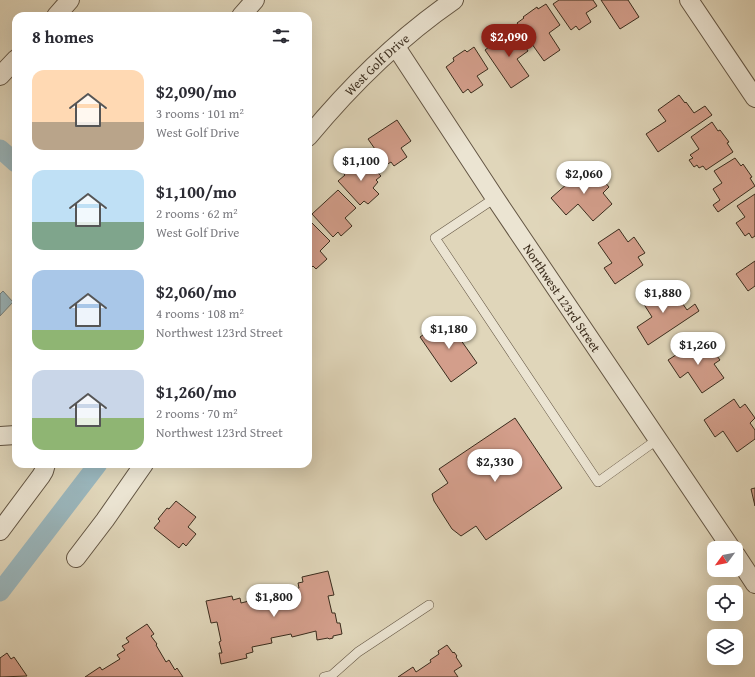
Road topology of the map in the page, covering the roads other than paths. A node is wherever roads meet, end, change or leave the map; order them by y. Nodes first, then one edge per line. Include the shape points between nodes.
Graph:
1 (70, 0) edge
2 (255, 0) edge
3 (454, 0) edge
4 (689, 0) edge
5 (60, 12) edge
6 (244, 12) edge
7 (396, 46) junction
8 (12, 63) edge
9 (0, 76) edge
10 (755, 98) edge
11 (312, 131) edge
12 (495, 198) junction
13 (12, 435) edge
14 (0, 436) edge
15 (658, 439) junction
16 (45, 468) edge
17 (141, 468) edge
18 (0, 530) edge
19 (726, 541) edge
20 (76, 558) dead end
21 (743, 566) edge
22 (755, 584) edge
23 (429, 605) dead end
24 (330, 676) edge

1 - 5 street
2 - 6 street
3 - 7 street, West Golf Drive
4 - 10 street
7 - 11 street, West Golf Drive via 348,90
7 - 12 street, Northwest 123rd Street
8 - 9 street
12 - 15 street, Northwest 123rd Street
12 - 15 lane via 435,238 598,482
13 - 14 street
15 - 19 street, Northwest 123rd Street
16 - 18 street
17 - 20 street
21 - 22 street
23 - 24 lane via 358,652

